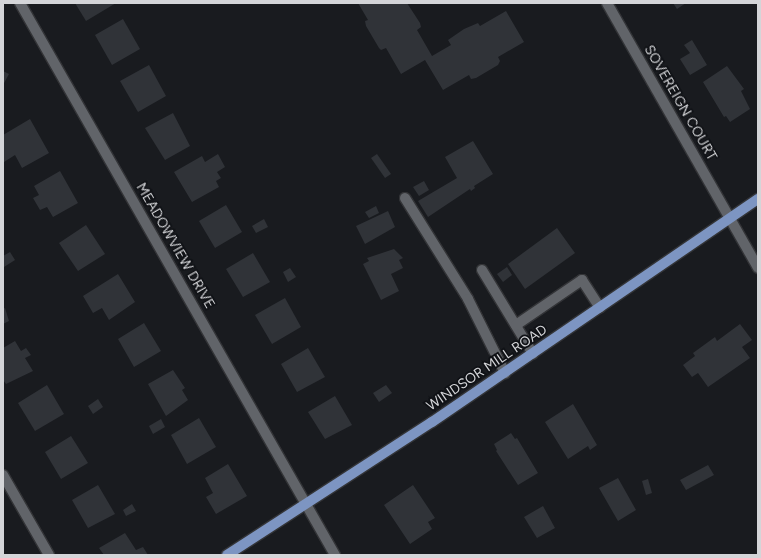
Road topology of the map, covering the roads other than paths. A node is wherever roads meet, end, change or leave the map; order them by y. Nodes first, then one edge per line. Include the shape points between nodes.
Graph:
1 (20, 3) edge
2 (607, 3) edge
3 (404, 198) dead end
4 (758, 199) edge
5 (729, 218) junction
6 (758, 268) edge
7 (482, 270) dead end
8 (600, 308) junction
9 (516, 325) junction
10 (534, 354) junction
11 (505, 373) junction
12 (3, 475) edge
13 (306, 502) junction
14 (49, 555) edge
15 (226, 555) edge
16 (335, 555) edge

1 - 13 street, MEADOWVIEW DRIVE
2 - 5 street, SOVEREIGN COURT
3 - 11 street via 468,299
4 - 5 main road, WINDSOR MILL ROAD
5 - 6 street, SOVEREIGN COURT
5 - 8 main road, WINDSOR MILL ROAD
7 - 9 street
8 - 9 street via 582,280
8 - 10 main road, WINDSOR MILL ROAD
9 - 10 street
10 - 11 main road, WINDSOR MILL ROAD
11 - 13 main road, WINDSOR MILL ROAD
12 - 14 street
13 - 15 main road, WINDSOR MILL ROAD
13 - 16 street, MEADOWVIEW DRIVE

